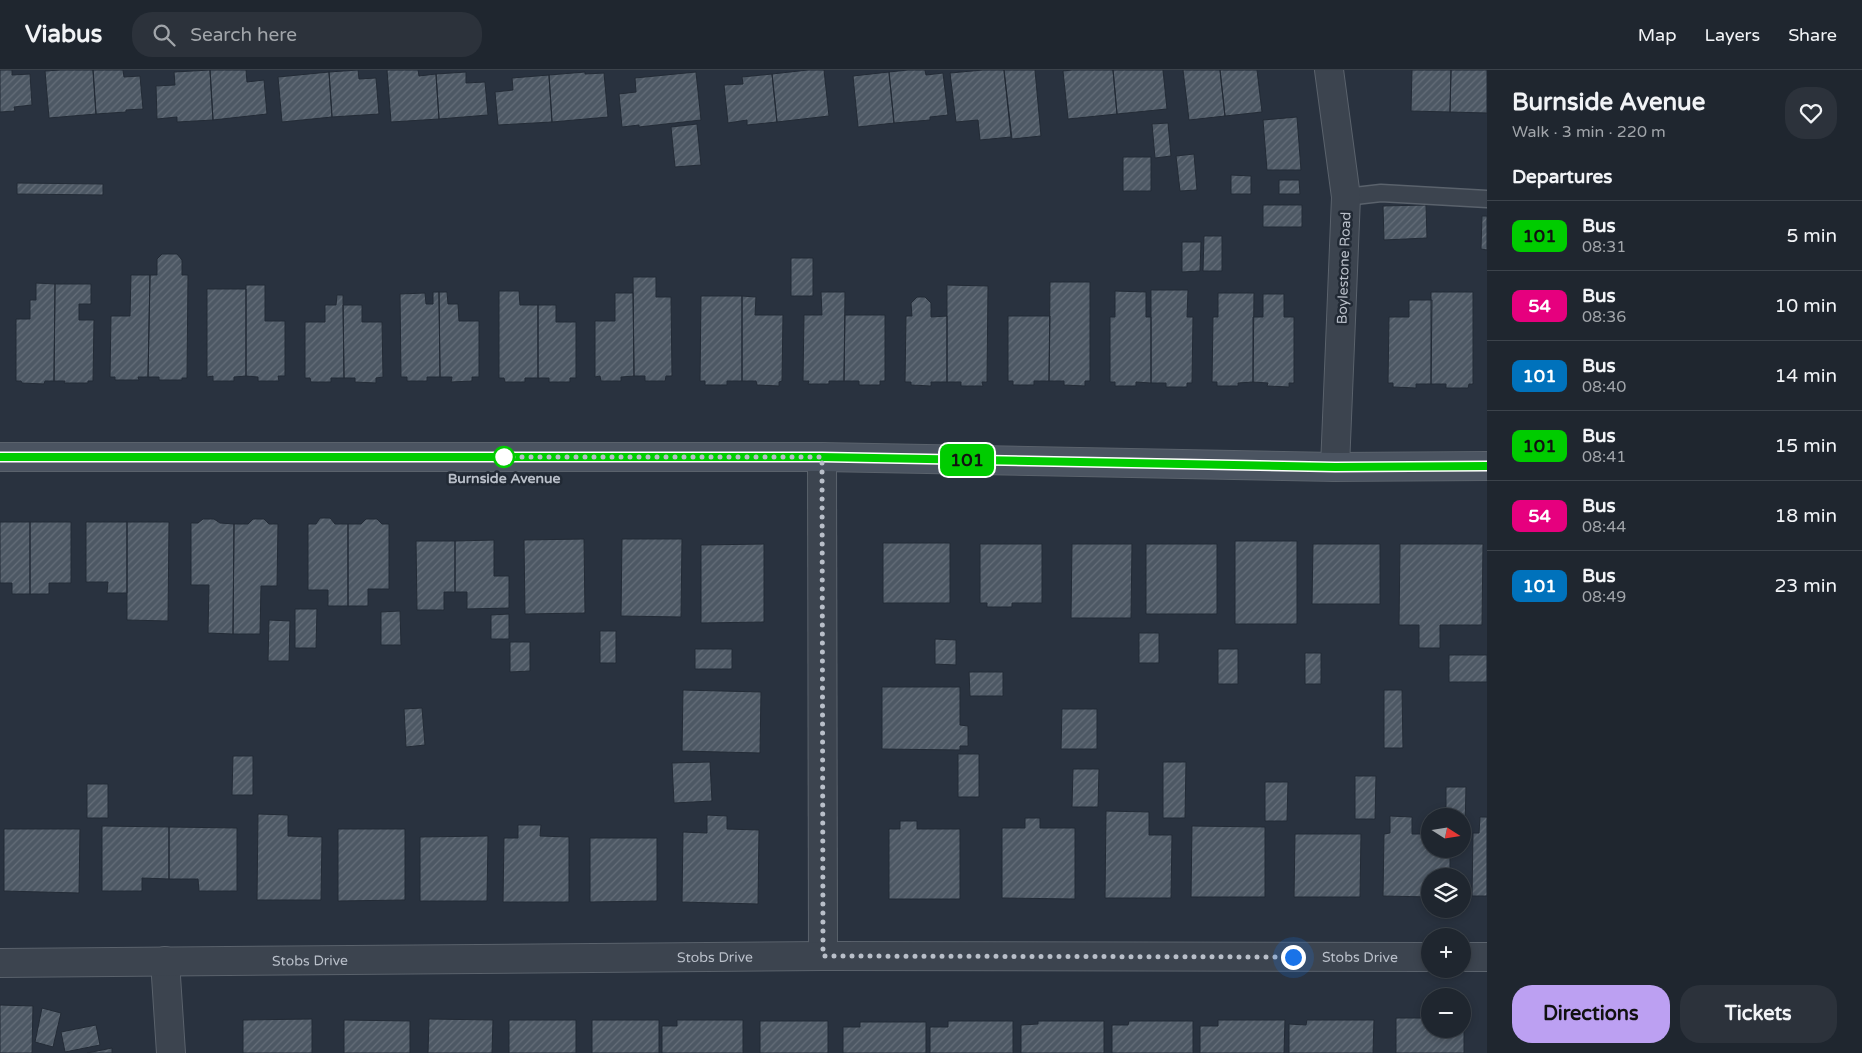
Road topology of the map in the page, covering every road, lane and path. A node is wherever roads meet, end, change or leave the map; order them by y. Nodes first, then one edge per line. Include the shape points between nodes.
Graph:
1 (1329, 70) edge
2 (1346, 197) junction
3 (1487, 199) edge
4 (0, 457) edge
5 (822, 457) junction
6 (1487, 466) edge
7 (1335, 467) junction
8 (823, 956) junction
9 (1421, 957) edge
10 (1471, 957) edge
11 (1487, 957) edge
12 (165, 961) junction
13 (0, 963) edge
14 (171, 1053) edge

1 - 2 street, Boylestone Road
2 - 3 lane via 1381,194
2 - 7 street, Boylestone Road
4 - 5 main road
5 - 7 main road
5 - 8 street
6 - 7 main road
8 - 9 street, Stobs Drive
8 - 12 street, Stobs Drive
10 - 11 street
12 - 13 street, Stobs Drive
12 - 14 street

